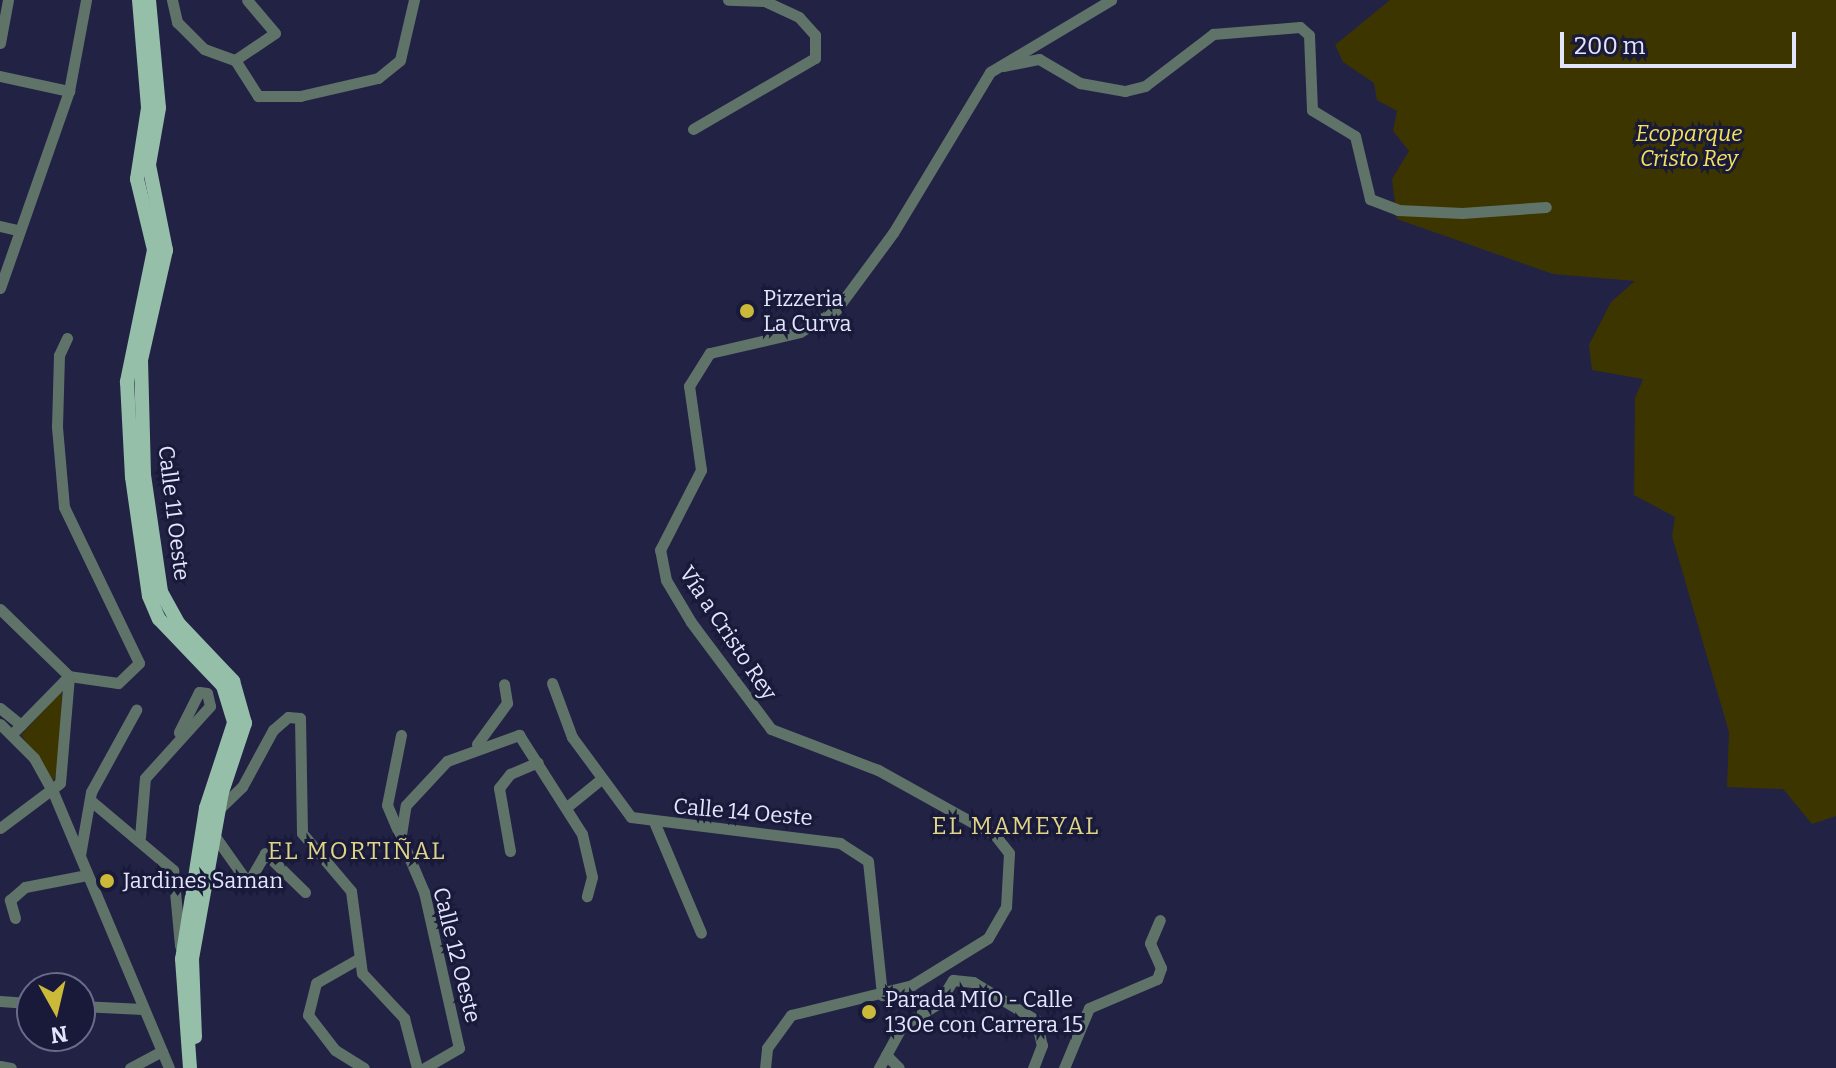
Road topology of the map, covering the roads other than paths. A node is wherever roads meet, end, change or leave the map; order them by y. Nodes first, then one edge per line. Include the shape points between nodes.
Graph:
1 (8, 0) edge
2 (86, 0) edge
3 (139, 0) edge
4 (149, 0) edge
5 (172, 0) edge
6 (247, 0) edge
7 (414, 0) edge
8 (728, 0) edge
9 (1111, 0) edge
10 (0, 43) edge
11 (235, 60) junction
12 (992, 71) junction
13 (0, 76) edge
14 (69, 91) junction
15 (693, 129) dead end
16 (1546, 207) dead end
17 (0, 226) edge
18 (17, 230) junction
19 (0, 288) edge
20 (67, 338) dead end
21 (135, 359) junction
22 (0, 609) edge
23 (69, 676) junction
24 (552, 683) dead end
25 (504, 684) dead end
26 (0, 708) edge
27 (136, 710) dead end
28 (0, 724) edge
29 (17, 730) junction
30 (179, 732) dead end
31 (401, 735) dead end
32 (477, 744) junction
33 (538, 762) junction
34 (227, 776) junction
35 (599, 781) junction
36 (242, 787) junction
37 (53, 792) junction
38 (90, 800) junction
39 (568, 806) junction
40 (218, 810) junction
41 (655, 824) junction
42 (0, 828) edge
43 (214, 835) junction
44 (140, 837) junction
45 (400, 841) junction
46 (510, 851) dead end
47 (227, 852) junction
48 (80, 856) junction
49 (208, 864) junction
50 (87, 875) junction
51 (305, 892) dead end
52 (587, 896) dead end
53 (15, 918) dead end
54 (1160, 920) dead end
55 (701, 933) dead end
56 (182, 959) junction
57 (358, 959) junction
58 (943, 970) junction
59 (953, 980) junction
60 (882, 995) junction
61 (96, 1007) edge
62 (143, 1009) junction
63 (162, 1051) junction
64 (886, 1055) junction
65 (0, 1066) edge
66 (11, 1068) edge
67 (130, 1068) edge
68 (169, 1068) edge
69 (190, 1068) edge
70 (199, 1068) edge
71 (364, 1068) edge
72 (417, 1068) edge
73 (425, 1068) edge
74 (765, 1068) edge
75 (879, 1068) edge
76 (899, 1068) edge
77 (1033, 1068) edge
78 (1064, 1068) edge

1 - 10 street
2 - 14 street
3 - 21 main road via 148,108 137,179 154,250
4 - 21 main road via 159,108 149,165 166,250
5 - 11 street via 173,15 204,49
6 - 11 street via 275,33
7 - 11 street via 400,60 378,78 300,96 258,96
8 - 15 street via 765,1 799,17 815,35 815,58
9 - 12 street, Vía a Cristo Rey
12 - 16 street via 1039,59 1080,83 1125,91 1145,86 1213,34 1300,27 1309,35 1312,110 1355,136 1370,199 1398,210 1462,213
12 - 58 street, Vía a Cristo Rey via 893,233 836,310 813,328 733,344 699,364 688,405 701,470 660,550 671,591 771,729 878,770 1003,842 1010,876 999,924
13 - 14 street
14 - 18 street
17 - 18 street
18 - 19 street
20 - 23 street via 59,355 57,427 64,507 139,663 118,683
21 - 34 main road, Calle 11 Oeste via 161,592 179,624 233,681 243,705 244,739
21 - 56 main road, Calle 11 Oeste via 132,477 149,596 159,619 223,686 234,723 206,808
22 - 23 street
23 - 29 street
23 - 37 street via 63,774
24 - 35 street, Calle 14 Oeste
25 - 32 street via 507,703
26 - 29 street
27 - 38 street
28 - 29 street
29 - 37 street
30 - 44 street via 145,778
31 - 45 street, Calle 12 Oeste via 387,805
32 - 33 street via 519,735
32 - 45 street via 447,761 406,805
33 - 39 street
33 - 46 street via 510,774 499,788
34 - 36 street
34 - 40 main road, Calle 11 Oeste
35 - 39 street
35 - 41 street, Calle 14 Oeste via 631,817
36 - 40 street
36 - 57 street via 260,746 281,722 300,718 302,833 351,891
37 - 42 street
37 - 48 street
38 - 44 street
38 - 48 street
39 - 52 street via 589,862
40 - 43 main road, Calle 11 Oeste
41 - 55 street
41 - 60 street, Calle 14 Oeste via 806,837 840,843 868,861
43 - 47 street
43 - 49 main road, Calle 11 Oeste
44 - 56 street via 173,870
45 - 73 street, Calle 12 Oeste via 424,892 459,1048
47 - 49 street
47 - 51 street via 250,884 265,853
48 - 50 street
49 - 70 main road, Calle 11 Oeste via 190,987
50 - 53 street via 25,887 10,900
50 - 62 street
54 - 78 street via 1150,943 1161,968 1157,979 1089,1008
56 - 69 main road, Calle 11 Oeste via 179,988
57 - 71 street via 321,978 307,997 308,1015 335,1050
57 - 72 street via 404,1018
58 - 59 street
58 - 60 street, Vía a Cristo Rey
59 - 64 street via 939,1003 902,1026
59 - 77 street via 973,982 1036,1020 1042,1045
60 - 74 street, Vía a Cristo Rey via 791,1015 772,1037
61 - 62 street
62 - 63 street
63 - 67 street
63 - 68 street
64 - 75 street
64 - 76 street
65 - 66 street

